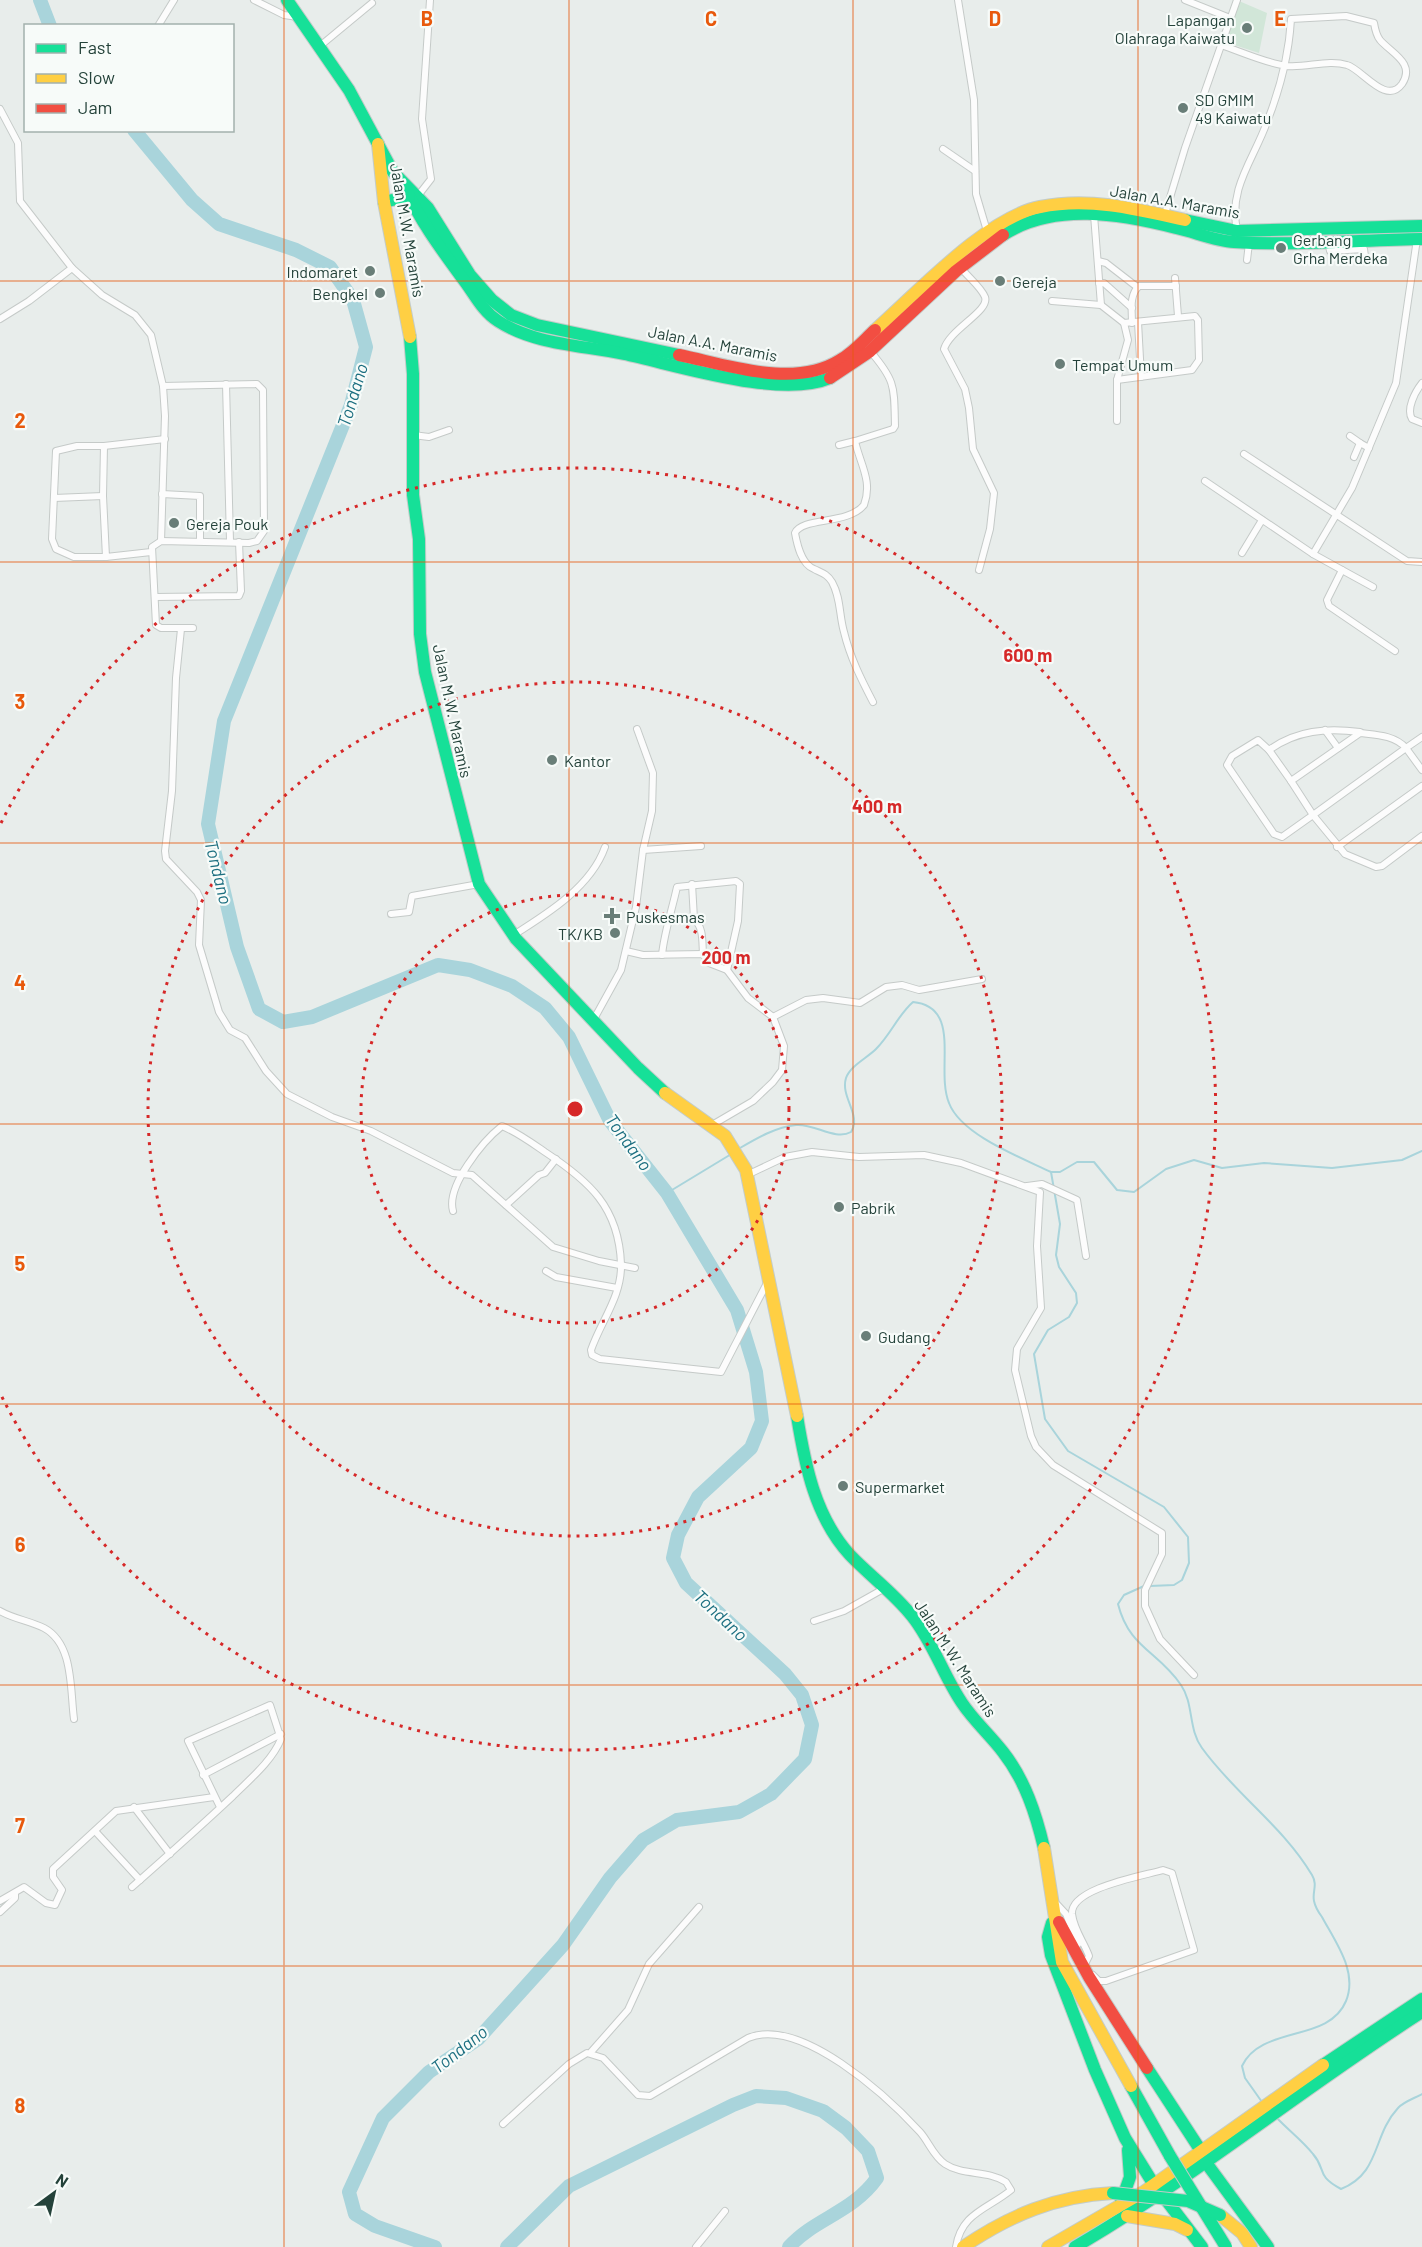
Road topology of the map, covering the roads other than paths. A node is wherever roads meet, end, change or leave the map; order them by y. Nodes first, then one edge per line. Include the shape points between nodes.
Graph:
1 (174, 0) edge
2 (254, 0) edge
3 (287, 0) edge
4 (430, 0) edge
5 (957, 0) edge
6 (1185, 0) edge
7 (1237, 0) edge
8 (372, 3) dead end
9 (299, 18) junction
10 (1230, 18) junction
11 (159, 24) edge
12 (1221, 45) junction
13 (320, 46) junction
14 (1285, 66) junction
15 (0, 109) edge
16 (378, 144) junction
17 (943, 149) dead end
18 (975, 171) junction
19 (411, 197) junction
20 (384, 202) junction
21 (1094, 214) junction
22 (1165, 214) junction
23 (1422, 226) edge
24 (1318, 228) junction
25 (987, 231) junction
26 (1237, 231) junction
27 (1420, 239) edge
28 (1323, 241) junction
29 (1249, 243) junction
30 (1365, 256) dead end
31 (1247, 260) dead end
32 (1098, 261) junction
33 (72, 268) junction
34 (961, 268) junction
35 (1175, 278) dead end
36 (1099, 283) junction
37 (1176, 286) junction
38 (1137, 287) junction
39 (1052, 301) dead end
40 (1101, 305) junction
41 (1132, 308) junction
42 (1178, 316) junction
43 (0, 319) edge
44 (1135, 322) junction
45 (1124, 324) junction
46 (592, 343) junction
47 (870, 351) junction
48 (1141, 377) junction
49 (1117, 380) junction
50 (1422, 383) edge
51 (226, 384) junction
52 (163, 386) junction
53 (1118, 421) dead end
54 (1422, 423) edge
55 (449, 430) dead end
56 (412, 435) junction
57 (1350, 436) dead end
58 (165, 439) junction
59 (855, 441) junction
60 (1360, 443) junction
61 (839, 445) dead end
62 (104, 446) junction
63 (1369, 448) junction
64 (1244, 454) dead end
65 (1354, 457) dead end
66 (1205, 481) dead end
67 (162, 494) junction
68 (103, 496) junction
69 (54, 498) junction
70 (1337, 514) junction
71 (1262, 520) junction
72 (162, 541) junction
73 (230, 541) junction
74 (200, 542) junction
75 (239, 542) junction
76 (151, 552) junction
77 (1242, 553) dead end
78 (1313, 554) junction
79 (106, 557) junction
80 (1422, 562) edge
81 (979, 570) dead end
82 (1342, 570) junction
83 (1374, 587) dead end
84 (155, 597) junction
85 (193, 628) dead end
86 (181, 629) junction
87 (1395, 651) dead end
88 (873, 702) dead end
89 (637, 729) dead end
90 (1325, 730) junction
91 (1360, 733) junction
92 (1422, 737) edge
93 (1338, 748) junction
94 (1406, 748) junction
95 (1269, 750) junction
96 (1422, 770) edge
97 (1291, 781) junction
98 (1422, 786) edge
99 (1313, 815) junction
100 (1422, 836) edge
101 (701, 846) dead end
102 (605, 847) dead end
103 (1337, 847) junction
104 (643, 850) junction
105 (479, 884) junction
106 (692, 884) junction
107 (391, 914) dead end
108 (512, 936) junction
109 (626, 951) junction
110 (703, 954) junction
111 (662, 955) junction
112 (727, 970) junction
113 (982, 979) dead end
114 (773, 1017) junction
115 (594, 1019) junction
116 (711, 1125) junction
117 (556, 1159) junction
118 (463, 1173) junction
119 (746, 1176) junction
120 (1027, 1186) junction
121 (506, 1204) junction
122 (453, 1211) dead end
123 (1086, 1256) dead end
124 (621, 1265) junction
125 (636, 1268) dead end
126 (546, 1271) dead end
127 (768, 1282) junction
128 (617, 1288) junction
129 (886, 1587) junction
130 (0, 1611) edge
131 (814, 1621) dead end
132 (1194, 1675) dead end
133 (74, 1719) dead end
134 (280, 1734) junction
135 (203, 1775) junction
136 (214, 1797) junction
137 (134, 1807) junction
138 (220, 1807) junction
139 (95, 1831) junction
140 (170, 1854) junction
141 (140, 1881) junction
142 (132, 1887) dead end
143 (15, 1893) junction
144 (0, 1901) edge
145 (699, 1908) dead end
146 (1053, 1910) junction
147 (0, 1912) edge
148 (1086, 1962) junction
149 (1422, 1999) edge
150 (1422, 2012) edge
151 (1399, 2020) junction
152 (591, 2052) junction
153 (503, 2124) dead end
154 (1234, 2134) junction
155 (1126, 2140) junction
156 (1201, 2151) junction
157 (1207, 2164) junction
158 (1153, 2183) junction
159 (1161, 2194) junction
160 (1113, 2210) junction
161 (725, 2211) dead end
162 (1127, 2216) junction
163 (1190, 2232) junction
164 (696, 2247) edge
165 (956, 2247) edge
166 (963, 2247) edge
167 (1047, 2247) edge
168 (1075, 2247) edge
169 (1202, 2247) edge
170 (1226, 2247) edge
171 (1251, 2247) edge
172 (1268, 2247) edge

1 - 11 street
2 - 9 street
3 - 9 highway
4 - 19 street via 422,119 431,179
5 - 18 street via 974,100
6 - 10 street
7 - 10 street
8 - 13 street
9 - 13 highway
10 - 12 street
12 - 14 street
12 - 22 street
13 - 16 highway
14 - 14 street via 1347,65 1375,87 1387,90 1402,83 1406,67 1401,57 1378,38 1374,22 1346,16 1291,19
14 - 26 street via 1265,127 1237,189
15 - 33 street via 18,142 20,201
16 - 19 highway
16 - 20 highway, Jalan M.W. Maramis
17 - 18 street
18 - 25 street via 976,194
19 - 20 highway
19 - 46 highway via 430,238 496,320 534,336
20 - 56 highway, Jalan M.W. Maramis via 409,324
21 - 29 highway
21 - 32 street
21 - 34 highway via 1062,214 1020,227
22 - 25 highway, Jalan A.A. Maramis via 1074,203 1038,207
22 - 26 highway, Jalan A.A. Maramis
23 - 24 highway, Jalan A.A. Maramis
24 - 26 highway, Jalan A.A. Maramis
24 - 28 highway
25 - 46 highway, Jalan A.A. Maramis via 850,355 820,369 793,374
27 - 28 highway
27 - 63 street via 1398,377
28 - 29 highway
28 - 30 street via 1330,251 1364,249
29 - 31 street
32 - 36 street
32 - 38 street
33 - 43 street
33 - 52 street via 145,326 151,335
34 - 47 highway
34 - 81 street via 985,296 986,303 982,311 952,333 944,349 968,397 973,449 994,493
35 - 37 street
36 - 40 street
36 - 41 street via 1104,283
37 - 38 street
37 - 42 street
38 - 41 street via 1132,294
39 - 40 street
40 - 45 street
41 - 44 street
42 - 44 street
42 - 48 street via 1193,315 1198,320 1196,367
44 - 45 street
44 - 48 street
45 - 49 street via 1127,345
46 - 47 highway via 734,377 789,384 833,376
47 - 59 street via 889,373 894,388 895,426
48 - 49 street
49 - 53 street
50 - 54 street via 1415,393 1410,418
51 - 52 street
51 - 73 street
51 - 75 street via 257,384 263,390 264,531 257,541
52 - 58 street
55 - 56 street via 429,437
56 - 105 highway, Jalan M.W. Maramis via 425,672
57 - 60 street
58 - 62 street
58 - 67 street
59 - 61 street
59 - 88 street via 867,479 863,507 847,517 801,526 795,533 806,562 827,576 837,592 844,633 858,675
60 - 63 street
60 - 65 street
62 - 68 street
62 - 69 street via 56,450
63 - 70 street
64 - 70 street
66 - 71 street
67 - 72 street
67 - 74 street via 200,496
68 - 69 street
68 - 79 street
69 - 79 street via 52,539 56,549 74,557
70 - 78 street
70 - 80 street via 1407,561
71 - 77 street
71 - 78 street
72 - 74 street
72 - 76 street
73 - 74 street
73 - 75 street
75 - 84 street via 239,596
76 - 79 street
76 - 84 street
78 - 82 street
82 - 83 street
82 - 87 street via 1327,600 1329,606
84 - 86 street via 158,627
85 - 86 street
86 - 118 street via 165,851 166,860 201,900 199,945 219,1011 228,1027 245,1038 266,1071 297,1102 371,1131 453,1173
89 - 104 street via 654,785
90 - 91 street
90 - 93 street
90 - 95 street via 1294,735
91 - 93 street
91 - 94 street via 1381,735
92 - 94 street
93 - 97 street
94 - 96 street
94 - 99 street
95 - 97 street
95 - 99 street via 1261,741 1253,742 1229,760 1229,769 1278,837
97 - 99 street
98 - 103 street
99 - 103 street
100 - 103 street via 1378,867
101 - 104 street
102 - 108 street via 584,880 548,913
104 - 109 street
105 - 107 street via 412,896 409,912
105 - 108 highway, Jalan M.W. Maramis
106 - 110 street via 694,919 699,924
106 - 111 street via 677,887
106 - 112 street via 740,884 738,921
108 - 115 highway, Jalan M.W. Maramis
109 - 111 street
109 - 115 street via 621,970
110 - 111 street
110 - 112 street via 709,963
112 - 114 street via 748,998
113 - 114 street via 919,990 902,985 886,987 860,1003 806,1000
114 - 116 street via 784,1046 782,1070 753,1101
115 - 116 highway, Jalan M.W. Maramis via 650,1080
116 - 119 highway, Jalan M.W. Maramis via 732,1144
117 - 118 street via 502,1126
117 - 121 street via 545,1173
117 - 124 street via 598,1194 612,1221
118 - 121 street via 472,1175
118 - 122 street via 452,1197
119 - 120 street via 785,1157 821,1152 924,1155 961,1163
119 - 127 highway, Jalan M.W. Maramis
120 - 123 street via 1042,1184 1077,1200
120 - 132 street via 1038,1190 1042,1197 1037,1230 1041,1308 1017,1349 1015,1370 1031,1436 1053,1465 1160,1531 1164,1541 1162,1554 1145,1590 1144,1606 1160,1639
121 - 124 street via 553,1247
124 - 125 street
124 - 128 street
126 - 128 street
127 - 128 street via 721,1372 592,1355
127 - 129 highway, Jalan M.W. Maramis via 788,1363 804,1458 819,1505 835,1539
129 - 131 street via 844,1611
129 - 146 highway, Jalan M.W. Maramis via 920,1626 967,1712 1013,1767 1041,1833
130 - 133 street via 38,1625 57,1638 68,1666
134 - 135 street
134 - 135 street via 270,1705 188,1741
134 - 138 street via 280,1741 268,1759
135 - 136 street
136 - 137 street
136 - 138 street
137 - 139 street via 116,1811
137 - 140 street
138 - 140 street
139 - 141 street
139 - 143 street via 52,1872 62,1890 55,1905 24,1887
140 - 141 street
141 - 142 street
143 - 144 street
143 - 147 street via 15,1898
145 - 152 street via 649,1964 628,2010
146 - 148 street via 1066,1914
146 - 155 highway via 1048,1937 1051,1955 1085,2051
146 - 156 highway via 1076,1957
146 - 170 highway, bridge via 1058,1947 1072,1980 1148,2118
148 - 148 street via 1099,1981 1106,1981 1194,1950 1172,1873 1163,1870 1087,1892 1074,1904 1072,1913 1089,1956
149 - 151 highway
150 - 151 highway
151 - 154 highway
152 - 153 street via 569,2064
152 - 165 street via 603,2058 642,2097 687,2076 756,2034 773,2034 826,2054 867,2081 918,2130 945,2164 1002,2180 1011,2190 977,2212 958,2231
154 - 156 highway
154 - 157 highway
155 - 158 highway
155 - 160 highway via 1131,2163 1129,2186
156 - 158 highway
157 - 159 highway
157 - 172 highway
158 - 159 highway
158 - 160 highway
159 - 162 highway
159 - 163 highway
160 - 167 highway
161 - 164 street
162 - 163 highway via 1175,2224
162 - 168 highway
163 - 169 highway
166 - 171 highway, bridge via 1035,2205 1057,2198 1113,2193 1188,2201 1220,2216

